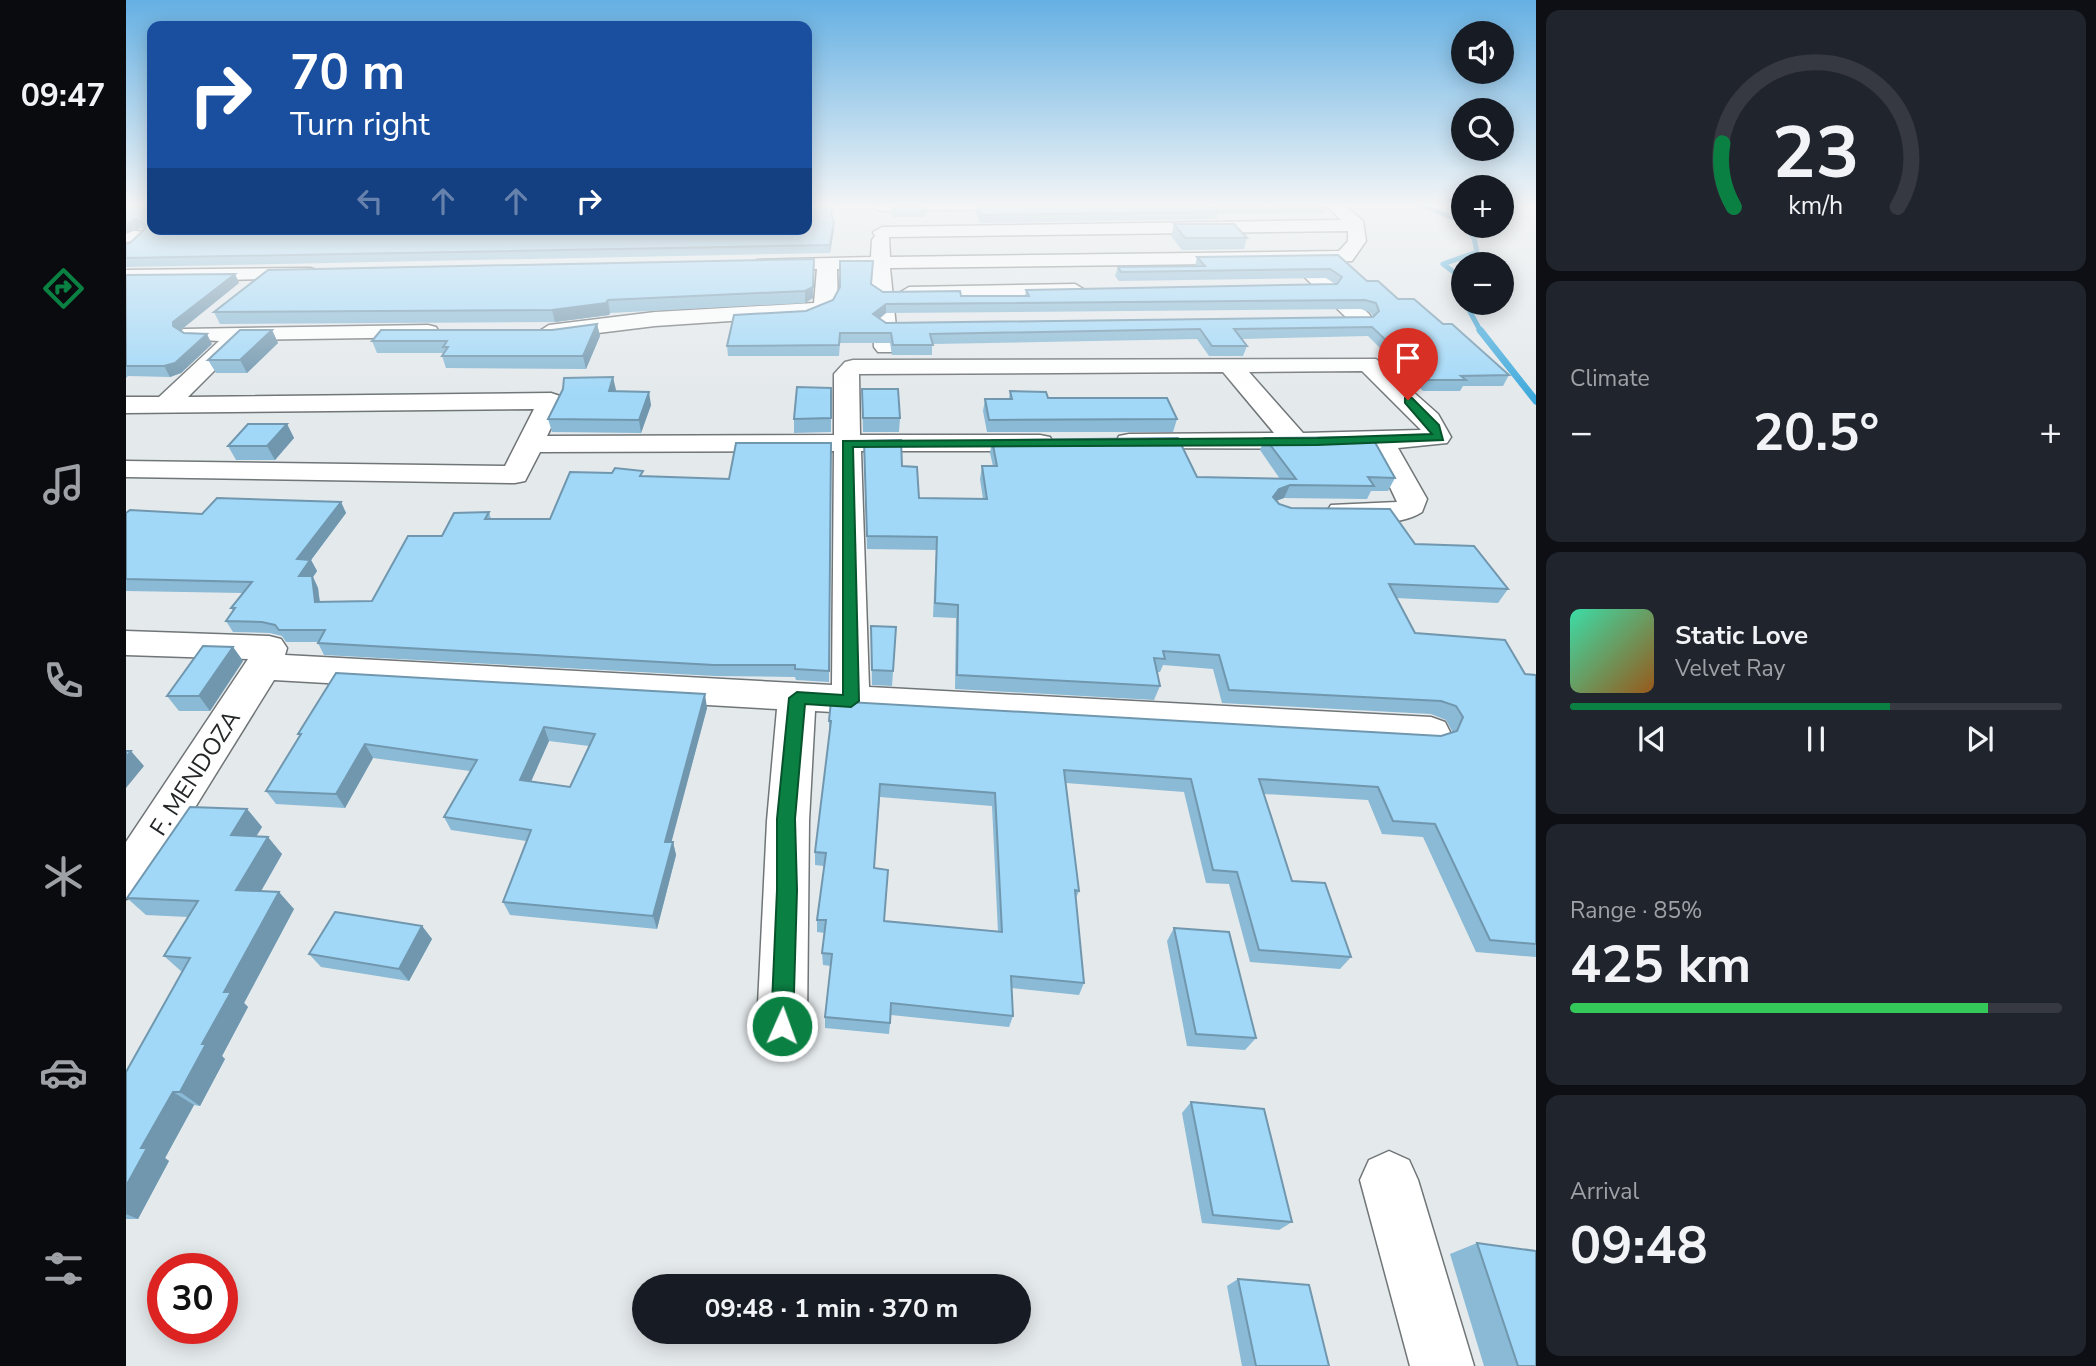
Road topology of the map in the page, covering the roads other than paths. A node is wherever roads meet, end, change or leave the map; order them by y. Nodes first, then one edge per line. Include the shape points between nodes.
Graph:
1 (827, 268) edge
2 (880, 268) edge
3 (1306, 268) edge
4 (334, 274) edge
5 (265, 275) junction
6 (126, 276) edge
7 (1298, 287) edge
8 (1326, 287) junction
9 (1091, 290) edge
10 (244, 292) edge
11 (883, 293) junction
12 (223, 309) edge
13 (1325, 320) edge
14 (452, 332) edge
15 (529, 332) edge
16 (239, 334) junction
17 (886, 347) edge
18 (1229, 364) junction
19 (126, 405) edge
20 (165, 405) junction
21 (1381, 441) junction
22 (1296, 442) junction
23 (847, 443) junction
24 (1065, 443) edge
25 (1106, 443) edge
26 (530, 444) junction
27 (126, 469) edge
28 (1311, 510) edge
29 (126, 643) edge
30 (264, 667) junction
31 (797, 698) junction
32 (851, 701) junction
33 (1431, 732) edge
34 (126, 879) edge
35 (782, 1026) dead end
36 (1389, 1181) dead end
37 (1442, 1366) edge

1 - 15 street via 827,301 820,309
2 - 11 street
3 - 8 street
4 - 5 street
5 - 6 street
5 - 10 street
7 - 8 street
8 - 13 street via 1362,319
9 - 11 street
11 - 17 street via 893,323
12 - 16 street via 191,334
14 - 16 street
16 - 20 street
18 - 21 street via 1368,364 1429,420 1438,438
18 - 22 street
18 - 23 street via 853,367 846,373
19 - 20 street
20 - 26 street via 551,401
21 - 22 street
21 - 28 street via 1412,499 1407,511
22 - 25 street
23 - 24 street
23 - 26 street
23 - 32 street
26 - 27 street via 515,475
29 - 30 street via 269,648
30 - 31 street
30 - 34 street, F. MENDOZA
31 - 32 street
31 - 35 street via 786,819
32 - 33 street
36 - 37 street

